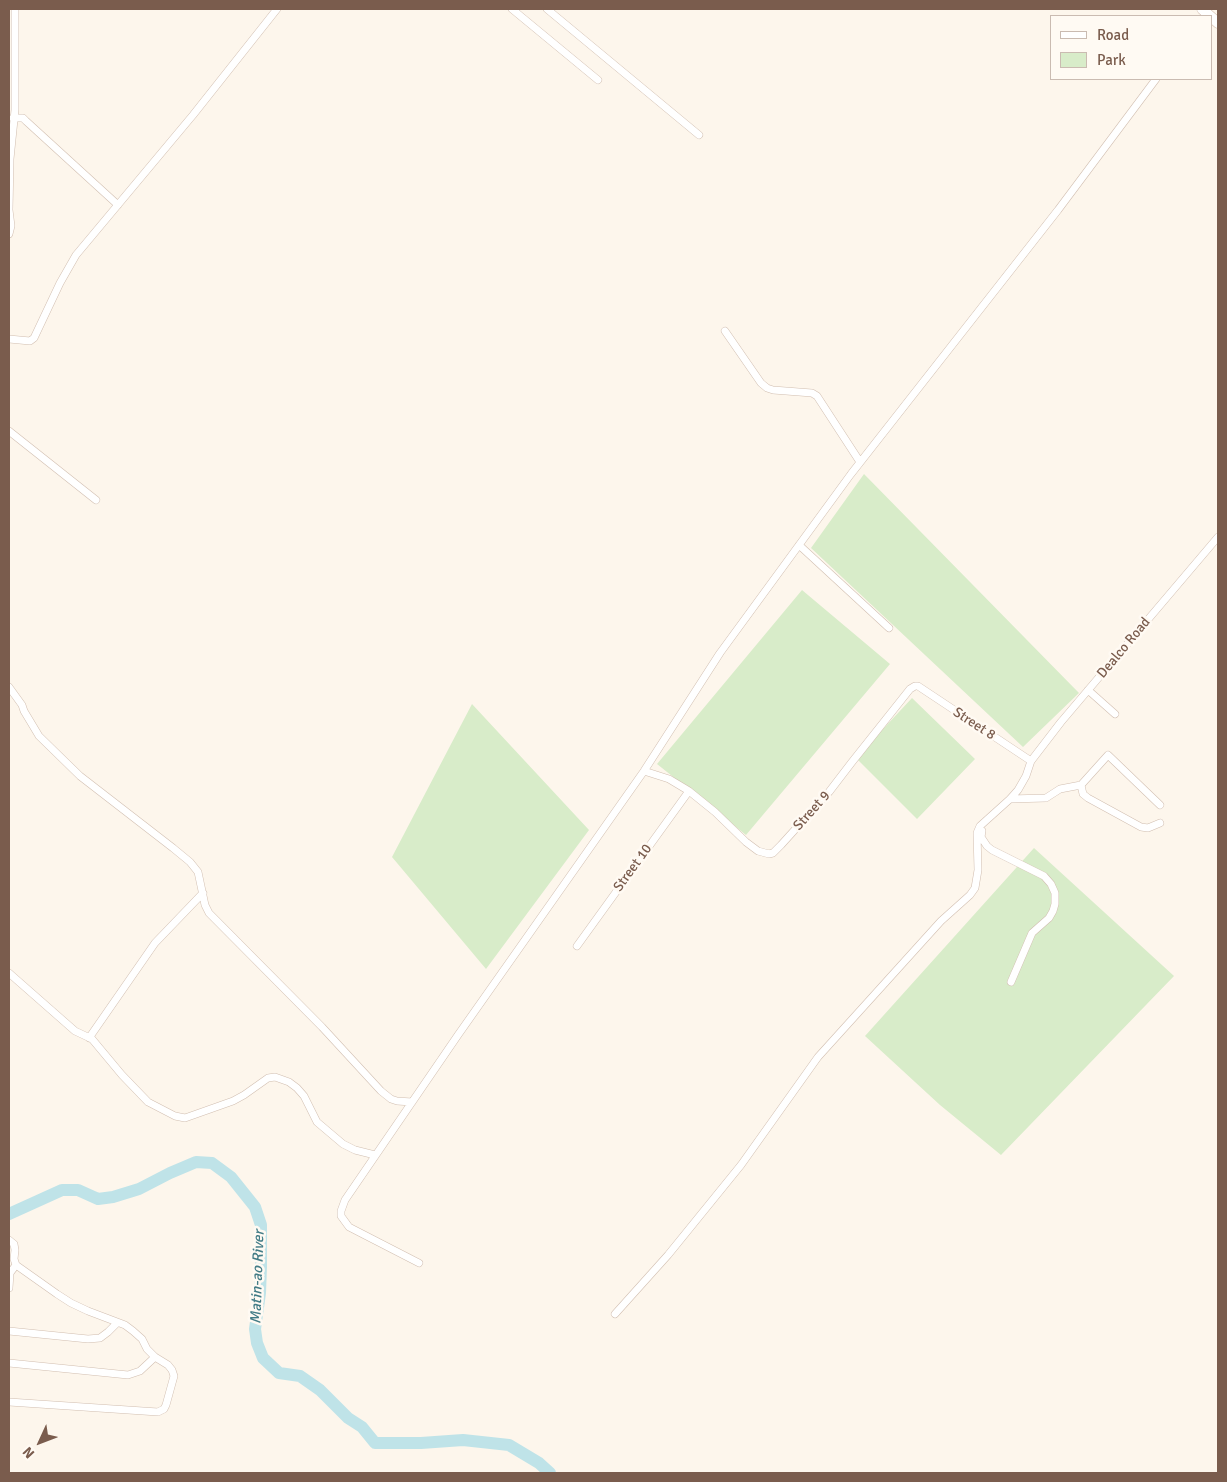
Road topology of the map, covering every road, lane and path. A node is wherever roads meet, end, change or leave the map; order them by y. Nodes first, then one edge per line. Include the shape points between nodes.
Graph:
1 (16, 9) edge
2 (277, 9) edge
3 (512, 9) edge
4 (547, 9) edge
5 (598, 80) dead end
6 (1155, 80) edge
7 (13, 118) junction
8 (699, 135) dead end
9 (118, 205) junction
10 (9, 234) edge
11 (725, 331) dead end
12 (9, 339) edge
13 (9, 431) edge
14 (860, 462) junction
15 (96, 500) dead end
16 (1218, 537) edge
17 (799, 545) junction
18 (889, 628) dead end
19 (918, 686) joint
20 (9, 687) edge
21 (1088, 690) junction
22 (1115, 714) dead end
23 (1031, 761) junction
24 (644, 771) junction
25 (1081, 785) junction
26 (689, 791) junction
27 (1010, 799) junction
28 (1160, 805) dead end
29 (983, 822) junction
30 (1160, 822) dead end
31 (203, 893) junction
32 (577, 946) dead end
33 (9, 973) edge
34 (1011, 982) dead end
35 (89, 1038) junction
36 (412, 1102) junction
37 (375, 1155) junction
38 (9, 1240) edge
39 (419, 1263) dead end
40 (16, 1264) junction
41 (9, 1288) edge
42 (615, 1314) dead end
43 (117, 1323) junction
44 (9, 1331) edge
45 (154, 1357) junction
46 (9, 1363) edge
47 (9, 1402) edge

1 - 7 street
2 - 9 street
3 - 5 street
4 - 8 street
6 - 14 street
7 - 9 street via 23,118
7 - 10 street
9 - 12 street via 70,263 34,338 30,341
11 - 14 street via 767,388 817,396
13 - 15 street
14 - 17 street
16 - 21 street, Dealco Road
17 - 18 street
17 - 24 street via 720,653
19 - 23 street, Street 8
19 - 26 street, Street 9 via 910,689 829,792 773,853 758,851
20 - 31 street via 39,736 80,776 190,862 198,872
21 - 22 street
21 - 23 street, Dealco Road
23 - 27 street, Dealco Road via 1025,778
24 - 26 street via 669,779
24 - 36 street
25 - 27 street via 1060,790 1046,798
25 - 28 street via 1108,755
25 - 30 street via 1083,794 1088,798 1141,827 1148,828
26 - 32 street, Street 10
27 - 29 street, Dealco Road
29 - 34 street via 981,837 987,846 1044,876 1055,893 1053,910 1032,933
29 - 42 street via 977,833 978,870 973,892 941,921 818,1057 741,1165
31 - 35 street via 155,943
31 - 36 street via 209,913 322,1027 380,1091 391,1099
33 - 35 street via 75,1031
35 - 37 street via 144,1098 178,1118 233,1101 268,1078 275,1077 297,1088 317,1122 343,1144
36 - 37 street
37 - 39 street via 345,1200 341,1216 349,1227
38 - 40 street via 14,1244
40 - 41 street via 10,1273
40 - 43 street via 57,1294
43 - 44 street via 100,1338 88,1339
43 - 45 street via 133,1331
45 - 46 street via 140,1371 128,1375
45 - 47 street via 168,1365 174,1376 166,1405 158,1412

